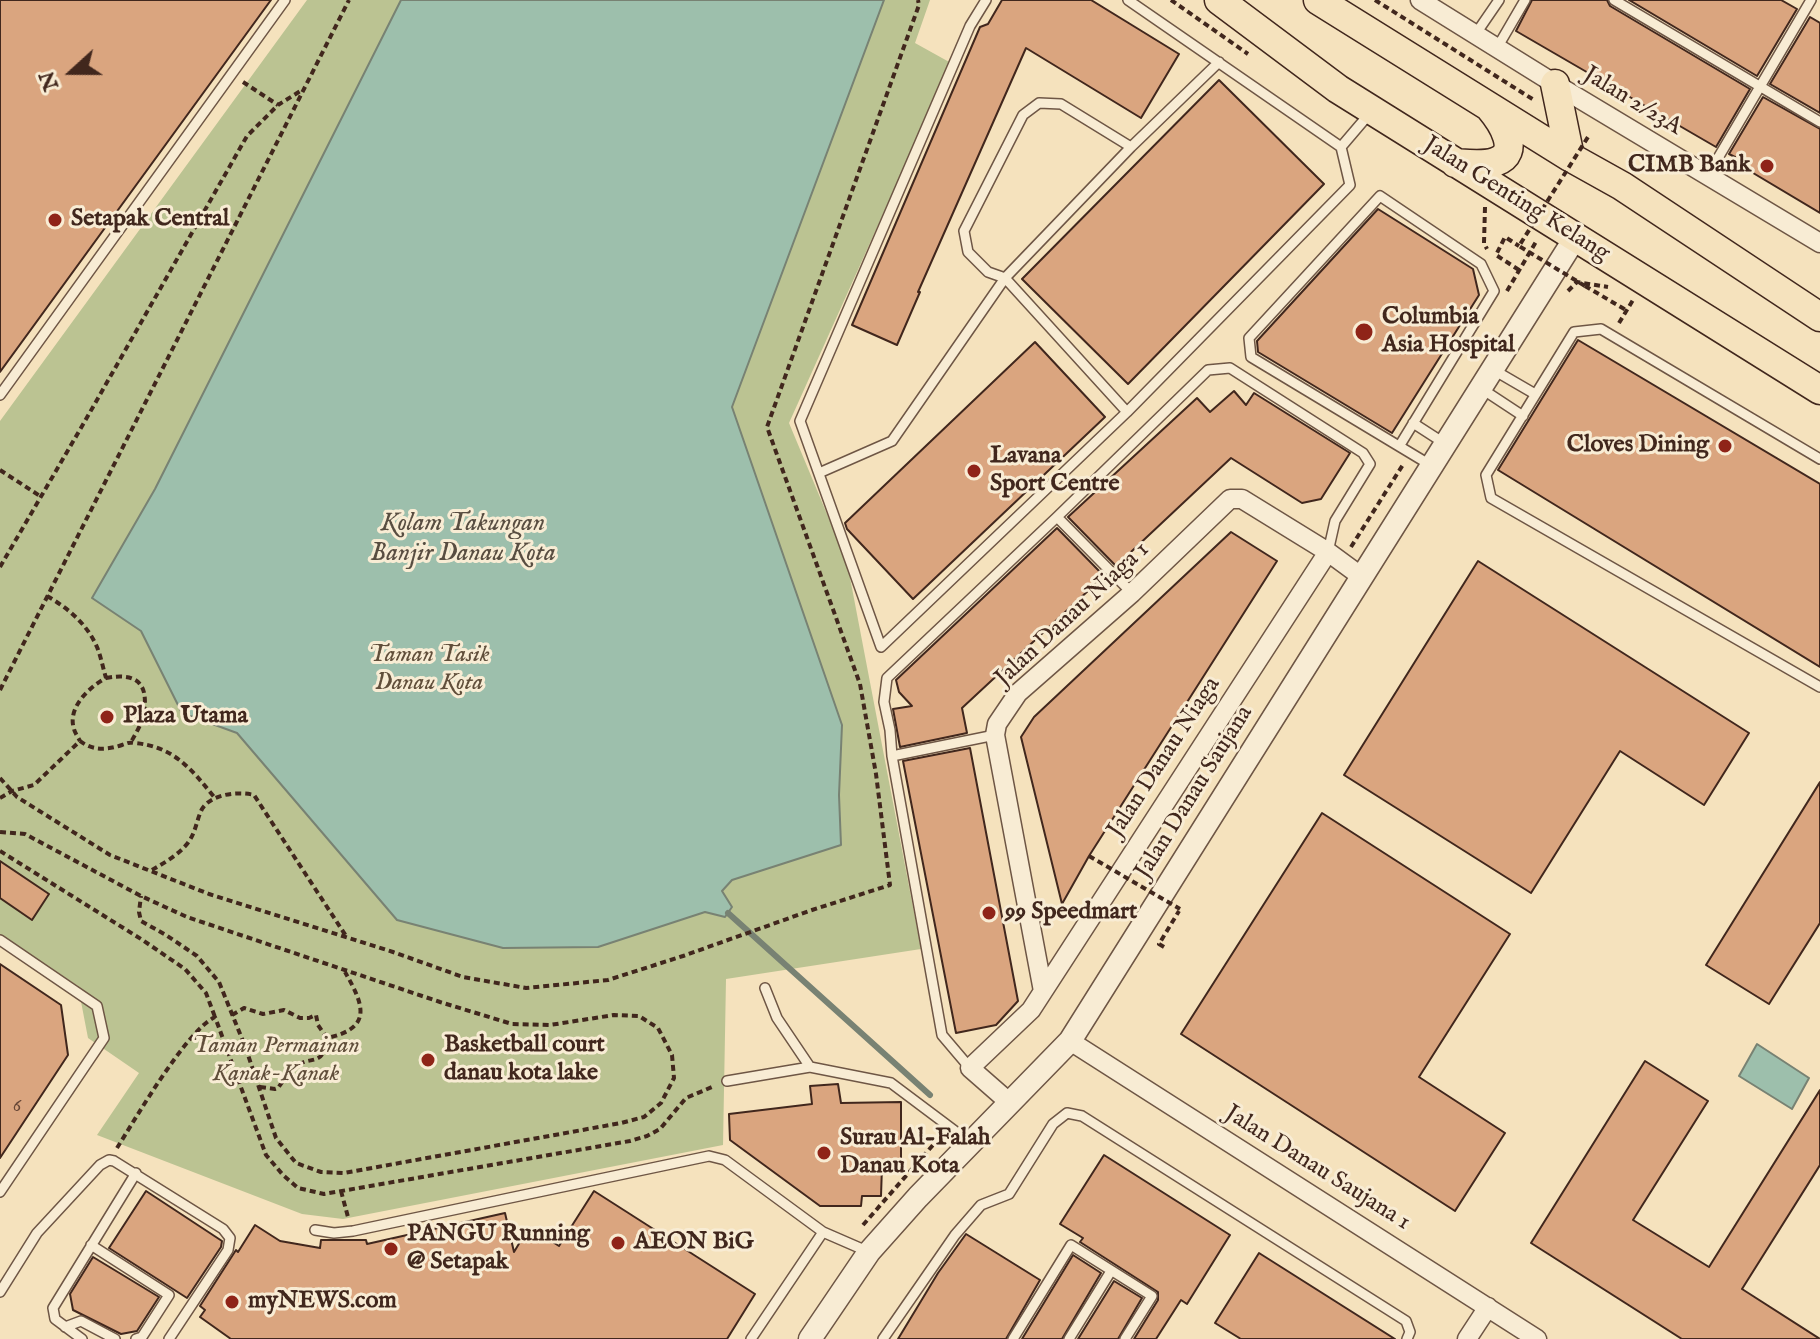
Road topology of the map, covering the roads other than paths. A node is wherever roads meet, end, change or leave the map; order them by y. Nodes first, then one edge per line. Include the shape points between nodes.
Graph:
1 (285, 0) edge
2 (986, 0) edge
3 (1128, 0) edge
4 (1219, 0) edge
5 (1318, 0) edge
6 (1420, 0) edge
7 (1499, 0) edge
8 (1525, 0) edge
9 (1614, 0) edge
10 (1811, 0) edge
11 (1475, 35) junction
12 (1497, 48) junction
13 (1219, 62) junction
14 (1555, 84) junction
15 (1760, 86) junction
16 (1490, 107) junction
17 (1372, 111) junction
18 (1820, 122) edge
19 (1131, 147) junction
20 (1341, 147) junction
21 (1579, 147) junction
22 (1454, 163) junction
23 (1708, 175) junction
24 (1546, 220) junction
25 (1575, 238) junction
26 (1820, 243) edge
27 (1005, 278) junction
28 (1819, 317) edge
29 (1492, 369) junction
30 (1820, 371) edge
31 (1480, 388) junction
32 (1820, 390) edge
33 (1535, 394) junction
34 (0, 395) edge
35 (1127, 412) junction
36 (1523, 416) junction
37 (1413, 423) junction
38 (1446, 443) junction
39 (1400, 445) junction
40 (1820, 459) edge
41 (1432, 466) junction
42 (819, 473) junction
43 (1057, 517) junction
44 (1335, 557) junction
45 (1362, 577) junction
46 (1132, 593) junction
47 (1820, 687) edge
48 (995, 735) junction
49 (892, 756) junction
50 (0, 940) edge
51 (765, 988) dead end
52 (1043, 991) junction
53 (1070, 1041) junction
54 (810, 1067) junction
55 (970, 1068) junction
56 (727, 1081) dead end
57 (1010, 1103) junction
58 (971, 1143) junction
59 (136, 1173) junction
60 (0, 1192) edge
61 (315, 1230) dead end
62 (823, 1232) junction
63 (91, 1245) junction
64 (869, 1252) junction
65 (1111, 1271) junction
66 (0, 1292) edge
67 (1488, 1307) junction
68 (65, 1327) junction
69 (82, 1339) edge
70 (115, 1339) edge
71 (136, 1339) edge
72 (169, 1339) edge
73 (751, 1339) edge
74 (810, 1339) edge
75 (883, 1339) edge
76 (1013, 1339) edge
77 (1069, 1339) edge
78 (1125, 1339) edge
79 (1407, 1339) edge
80 (1467, 1339) edge
81 (1537, 1339) edge

1 - 34 lane
2 - 42 lane via 970,26 800,421
3 - 13 lane
4 - 17 main road, Jalan Genting Kelang
5 - 16 main road
6 - 11 street, Jalan 2/23A
7 - 11 lane
8 - 12 lane
9 - 15 lane
10 - 15 lane
11 - 12 street, Jalan 2/23A
12 - 14 street, Jalan 2/23A
13 - 19 lane
13 - 20 lane
14 - 21 main road via 1562,117
14 - 23 street, Jalan 2/23A
15 - 18 lane
15 - 23 lane
16 - 21 main road
16 - 22 main road via 1505,128 1507,154 1491,163
17 - 20 lane
17 - 22 main road, Jalan Genting Kelang
19 - 27 lane
19 - 27 lane via 1061,104 1039,103 1023,115 964,231 968,252 988,272
20 - 35 lane via 1350,185
21 - 28 main road via 1622,186
22 - 24 main road, Jalan Genting Kelang
23 - 26 street, Jalan 2/23A
24 - 25 main road, Jalan Genting Kelang
24 - 30 main road via 1599,232
25 - 29 street, Jalan Danau Saujana
25 - 32 main road, Jalan Genting Kelang
27 - 35 lane
27 - 42 lane via 892,441
29 - 31 street, Jalan Danau Saujana
29 - 33 lane
31 - 36 lane
31 - 38 street, Jalan Danau Saujana
33 - 36 lane
33 - 40 lane via 1574,332 1601,329
35 - 42 lane via 881,647
36 - 47 lane via 1486,475 1491,498
37 - 38 lane
37 - 39 lane
37 - 39 lane via 1494,291 1481,264 1380,196 1249,338 1251,357
38 - 41 street, Jalan Danau Saujana
39 - 41 lane
41 - 45 street, Jalan Danau Saujana
43 - 44 lane via 1208,370 1230,368 1363,453 1370,464 1335,521
43 - 46 lane
43 - 49 lane via 887,678 884,702
44 - 45 street
44 - 46 street, Jalan Danau Niaga 1 via 1242,499 1230,499
44 - 52 street, Jalan Danau Niaga
45 - 53 street, Jalan Danau Saujana
46 - 48 street, Jalan Danau Niaga 1 via 1018,693
48 - 49 lane
48 - 52 street
49 - 55 lane via 942,1035
50 - 60 lane via 97,1006 104,1038
51 - 54 lane via 777,1018
52 - 55 street, Jalan Danau Niaga via 1031,1010
53 - 57 street, Jalan Danau Saujana
53 - 67 street, Jalan Danau Saujana 1
54 - 56 lane
54 - 58 lane via 891,1083
55 - 57 street
57 - 58 street, Jalan Danau Saujana
58 - 64 street, Jalan Danau Saujana
59 - 63 lane
59 - 66 lane via 118,1162 100,1165 37,1233
59 - 72 lane via 230,1238 228,1250
61 - 62 lane via 353,1231 709,1156 725,1160
62 - 64 lane
62 - 73 lane
63 - 68 lane via 53,1308 55,1319
63 - 71 lane via 169,1295
64 - 74 street, Jalan Danau Saujana
65 - 76 lane via 1071,1245
65 - 77 lane
65 - 78 lane via 1152,1296
67 - 80 street
67 - 81 street, Jalan Danau Saujana 1
68 - 69 lane
68 - 70 lane via 81,1321
75 - 79 lane via 955,1235 981,1205 1009,1194 1053,1124 1067,1113 1082,1116 1406,1321

